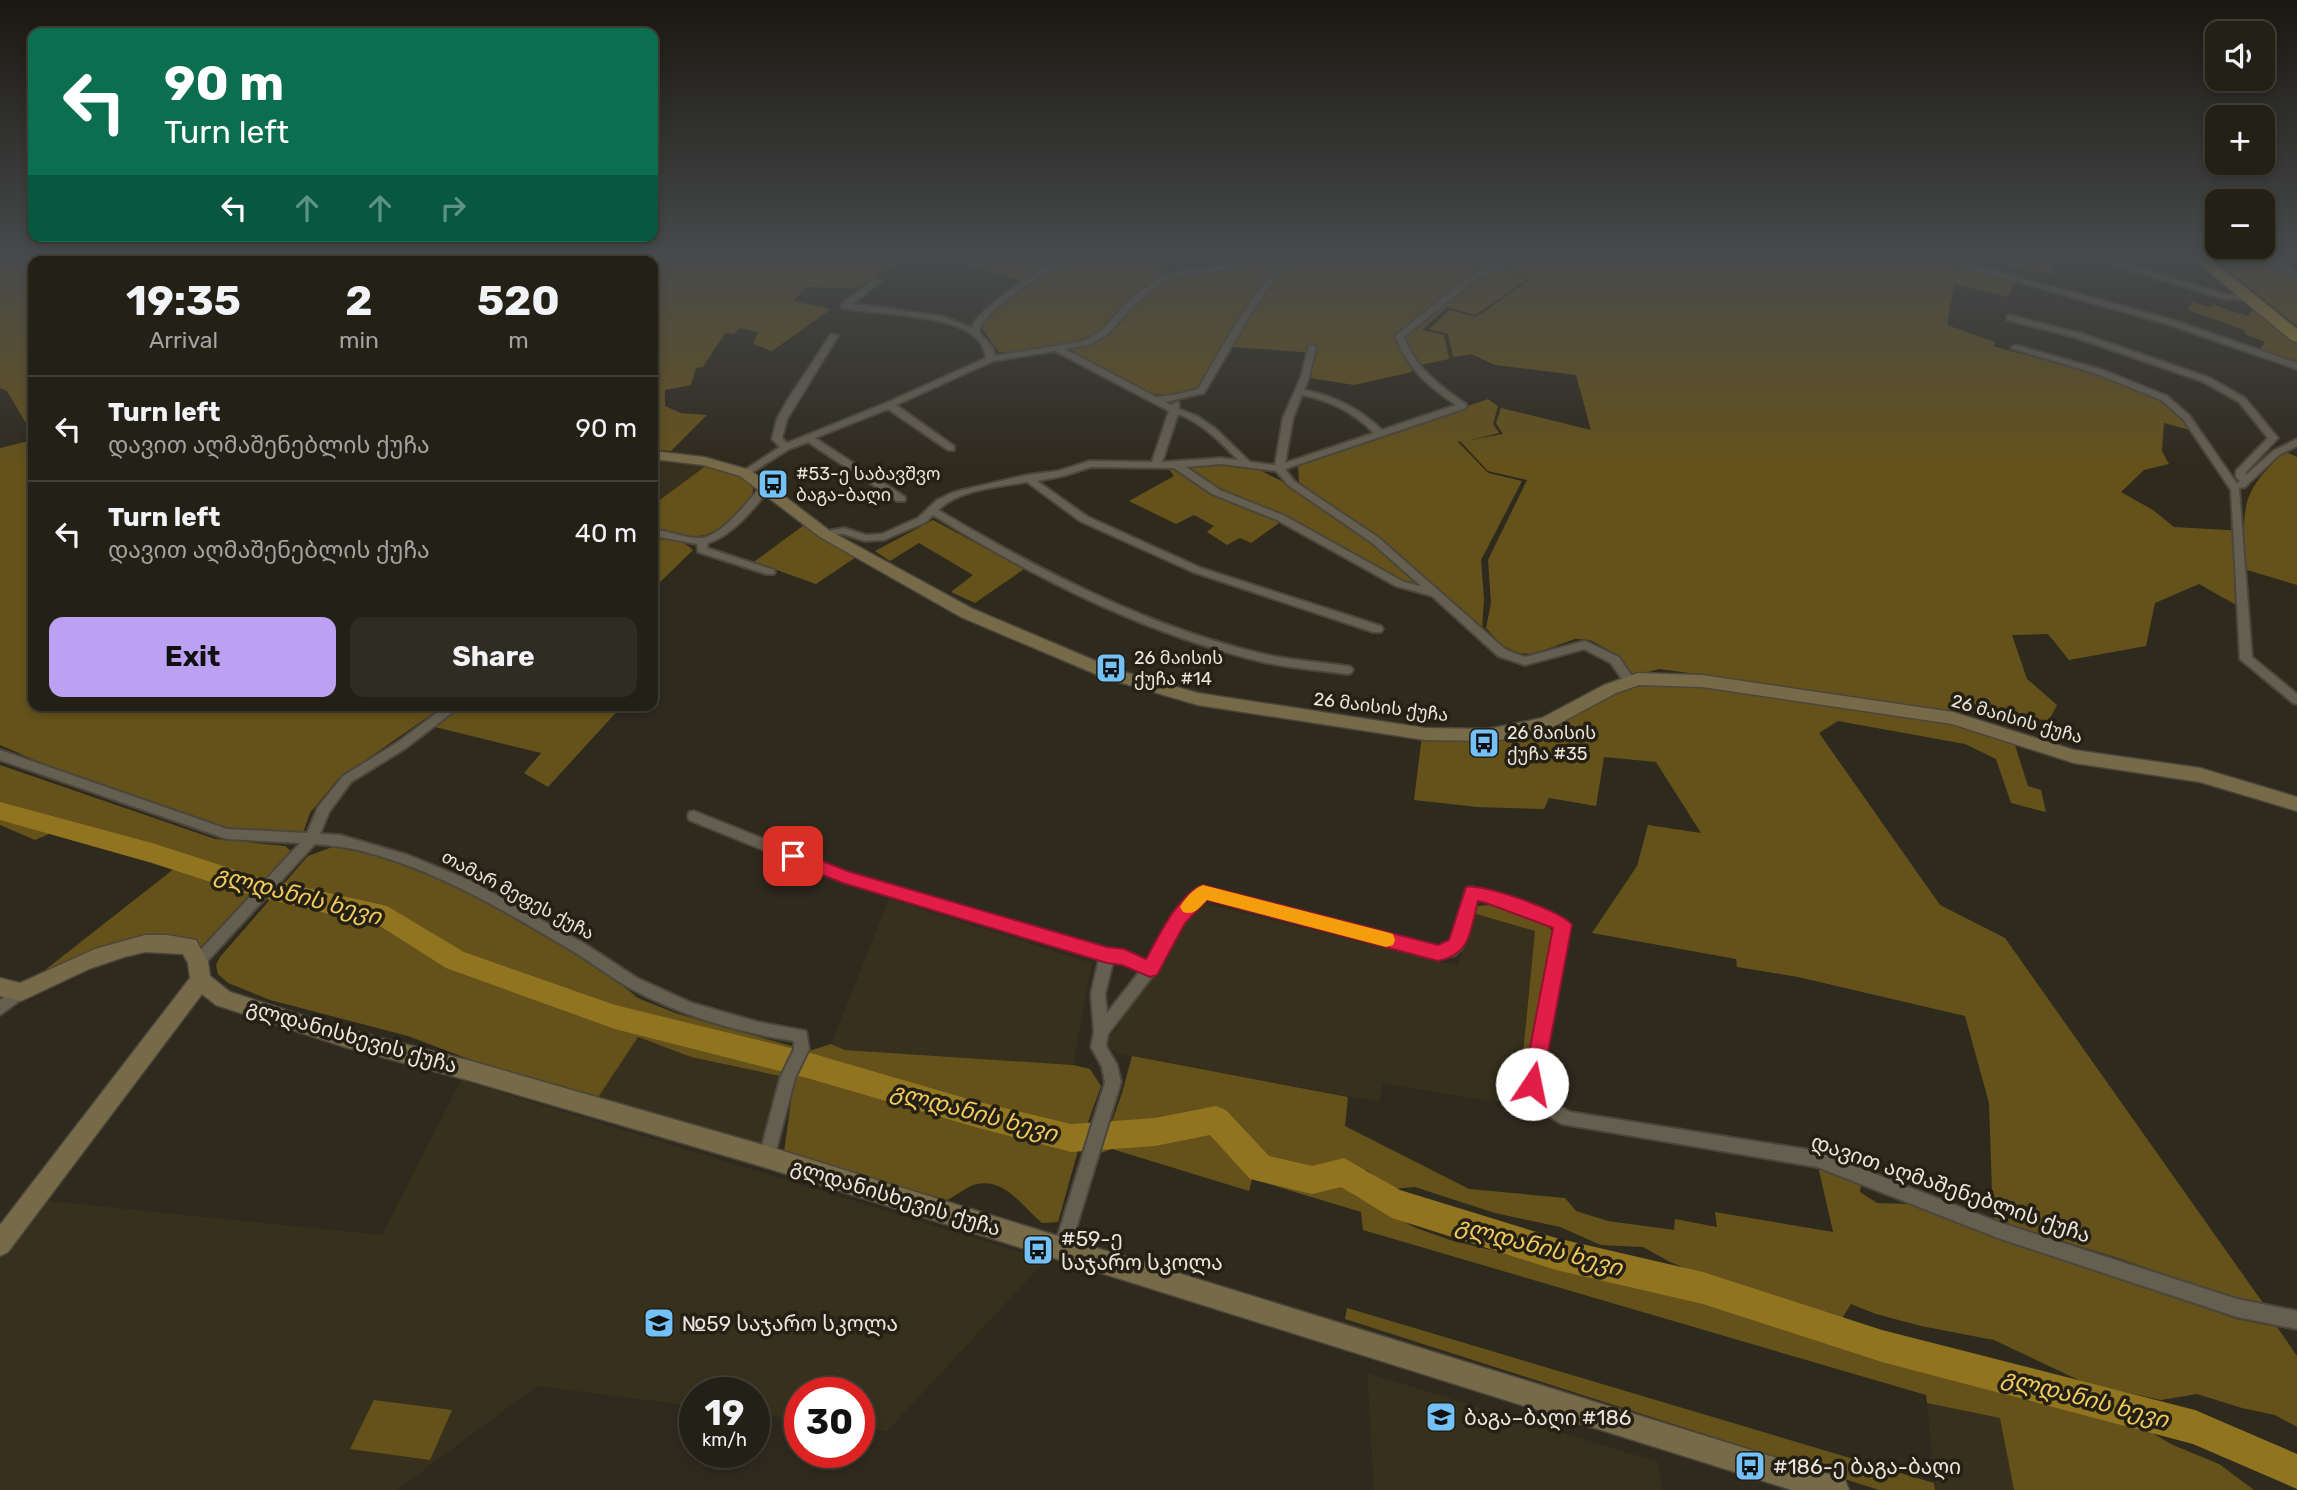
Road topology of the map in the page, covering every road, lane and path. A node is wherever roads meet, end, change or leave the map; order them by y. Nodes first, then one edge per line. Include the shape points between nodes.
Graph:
1 (959, 326) edge
2 (976, 326) edge
3 (1111, 326) edge
4 (1242, 326) edge
5 (1412, 326) edge
6 (2038, 326) edge
7 (2186, 326) edge
8 (2283, 326) edge
9 (975, 332) junction
10 (834, 337) dead end
11 (2297, 337) edge
12 (1312, 347) dead end
13 (1056, 348) junction
14 (2015, 348) dead end
15 (992, 359) junction
16 (2297, 366) edge
17 (1298, 391) junction
18 (1180, 397) junction
19 (1155, 400) junction
20 (890, 405) junction
21 (1174, 411) junction
22 (1380, 433) junction
23 (807, 437) junction
24 (2297, 442) edge
25 (786, 447) junction
26 (951, 448) dead end
27 (658, 456) edge
28 (1246, 463) junction
29 (1156, 464) junction
30 (1176, 465) junction
31 (1279, 468) junction
32 (745, 473) junction
33 (1027, 478) junction
34 (2246, 481) junction
35 (766, 487) junction
36 (2236, 490) junction
37 (901, 499) dead end
38 (933, 511) junction
39 (658, 533) edge
40 (825, 534) junction
41 (702, 541) junction
42 (770, 572) dead end
43 (1438, 595) junction
44 (1377, 629) dead end
45 (1347, 670) dead end
46 (1630, 682) junction
47 (2297, 700) edge
48 (448, 711) edge
49 (0, 755) edge
50 (2297, 804) edge
51 (694, 816) dead end
52 (311, 839) junction
53 (1107, 955) junction
54 (1150, 969) junction
55 (199, 971) junction
56 (0, 986) edge
57 (21, 992) junction
58 (0, 1009) edge
59 (1101, 1032) junction
60 (767, 1157) junction
61 (0, 1244) edge
62 (1062, 1248) junction
63 (2297, 1320) edge
64 (1835, 1490) edge

1 - 9 street
2 - 9 street
3 - 13 street via 1086,343
4 - 18 street via 1200,391
5 - 22 street via 1399,336 1405,353 1422,377 1463,406
6 - 34 street via 2207,380 2242,400 2273,438 2241,471
7 - 16 street
8 - 11 highway
9 - 15 street
10 - 25 street via 782,419 777,439
12 - 17 street
13 - 15 street
13 - 19 street
14 - 36 street via 2100,372 2164,398 2186,417
15 - 20 street
17 - 22 street via 1339,402 1362,415
17 - 31 street
18 - 19 street
18 - 21 street
19 - 21 street
20 - 23 street
20 - 26 street
21 - 28 street via 1188,413 1204,424
21 - 29 street
22 - 31 street
23 - 25 street
23 - 37 street
24 - 34 street via 2276,453
25 - 32 street
27 - 32 street, 26 მაისის ქუჩა via 704,461
28 - 30 street
28 - 31 street
29 - 30 street
29 - 33 street via 1090,464
30 - 43 street via 1216,492 1281,518 1400,584
31 - 43 street via 1291,483 1375,540
32 - 35 street, 26 მაისის ქუჩა
33 - 38 street via 958,494
33 - 44 street via 1084,519 1198,570
34 - 36 street
35 - 40 street, 26 მაისის ქუჩა
35 - 41 street via 730,525
36 - 47 street via 2246,659
38 - 40 street via 884,537 865,538 845,531
38 - 45 street via 1006,556 1173,629 1254,656
39 - 41 street
40 - 46 street, 26 მაისის ქუჩა via 1006,631 1111,674 1198,699 1415,733 1488,736 1547,723
41 - 42 street via 702,550
43 - 46 street via 1502,653 1525,661 1585,645 1615,660
46 - 50 street, 26 მაისის ქუჩა via 1659,678 1702,681 1953,718 2074,756 2200,775
48 - 52 street via 347,779 323,810
49 - 52 street via 227,834
51 - 53 street via 843,876
52 - 55 street
52 - 60 street, თამარ მეფეს ქუჩა via 340,840 408,860 475,889 632,982 689,1009 801,1036 802,1049 788,1078
53 - 54 street
53 - 59 street via 1098,994
54 - 59 street, დავით აღმაშენებლის ქუჩა
54 - 63 street, დავით აღმაშენებლის ქუჩა via 1178,918 1203,892 1438,953 1457,944 1472,892 1479,894 1563,925 1532,1084 1543,1105 1568,1119 1818,1158 1998,1230 2237,1308
55 - 57 street, გლდანისხევის ქუჩა via 189,946 170,941 133,945
55 - 60 street, გლდანისხევის ქუჩა via 223,999
55 - 61 street
56 - 57 street
57 - 58 street
59 - 62 street via 1098,1047 1113,1082
60 - 62 street, გლდანისხევის ქუჩა
62 - 64 street, გლდანისხევის ქუჩა

